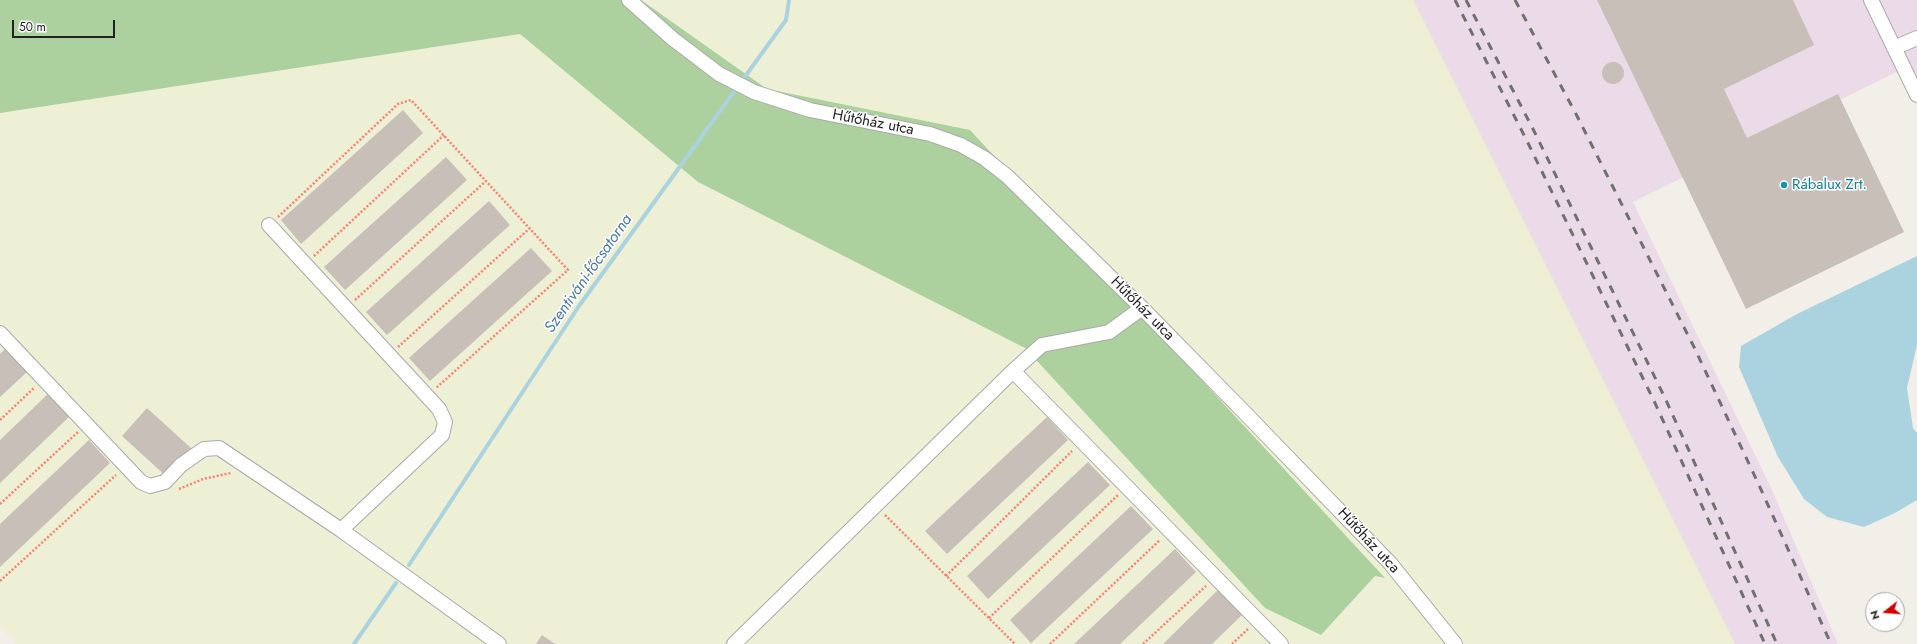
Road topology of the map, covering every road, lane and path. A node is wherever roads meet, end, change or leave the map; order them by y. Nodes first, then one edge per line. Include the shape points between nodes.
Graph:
1 (629, 0) edge
2 (1871, 0) edge
3 (1917, 38) edge
4 (1894, 48) junction
5 (1917, 95) edge
6 (444, 135) junction
7 (486, 181) junction
8 (269, 225) joint
9 (530, 228) junction
10 (305, 265) junction
11 (1142, 308) junction
12 (346, 309) junction
13 (0, 333) edge
14 (389, 355) junction
15 (1013, 371) junction
16 (44, 379) junction
17 (427, 396) junction
18 (0, 420) edge
19 (86, 424) junction
20 (1082, 441) junction
21 (126, 466) junction
22 (256, 474) junction
23 (1127, 487) junction
24 (175, 490) dead end
25 (0, 504) edge
26 (875, 506) junction
27 (341, 530) junction
28 (1170, 530) junction
29 (946, 576) junction
30 (1215, 577) junction
31 (0, 581) edge
32 (989, 618) junction
33 (1258, 620) junction
34 (499, 644) edge
35 (734, 644) edge
36 (1015, 644) edge
37 (1050, 644) edge
38 (1144, 644) edge
39 (1232, 644) edge
40 (1281, 644) edge
41 (1455, 644) edge

1 - 11 street, Hűtőház utca via 672,39 719,74 754,92 810,110 930,134 961,145 984,158 1007,176
2 - 4 street
3 - 4 street
4 - 5 street
6 - 7 path
6 - 8 path via 411,100 398,104
6 - 10 path
7 - 9 path
7 - 12 path
8 - 10 street
9 - 14 path
9 - 17 path via 568,270
10 - 12 street
11 - 15 street via 1109,332 1042,345
11 - 41 street, Hűtőház utca via 1390,563
12 - 14 street
13 - 16 street
14 - 17 street
15 - 20 street
15 - 26 street
16 - 18 path
16 - 19 street
17 - 27 street via 439,409 445,422 442,435
19 - 21 street
19 - 25 path
20 - 23 street
20 - 29 path
21 - 22 street via 141,482 150,486 165,482 181,465 204,449 220,448
21 - 31 path
22 - 24 path via 234,472 203,479
22 - 27 street
23 - 28 street
23 - 32 path
26 - 29 path
26 - 35 street
27 - 34 street
28 - 30 street
28 - 37 path
29 - 32 path
30 - 33 street
30 - 38 path
32 - 36 path
33 - 39 path
33 - 40 street

